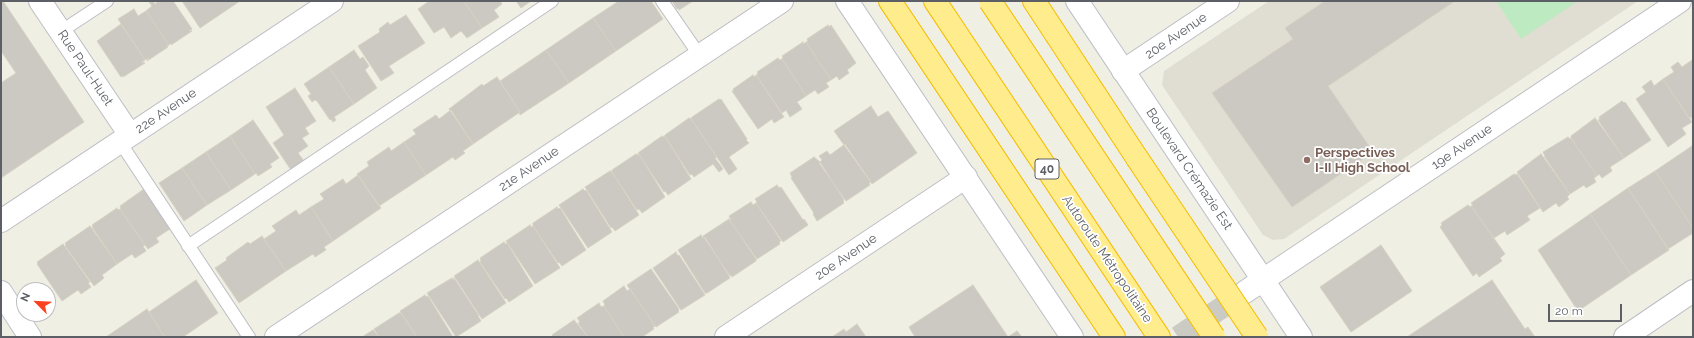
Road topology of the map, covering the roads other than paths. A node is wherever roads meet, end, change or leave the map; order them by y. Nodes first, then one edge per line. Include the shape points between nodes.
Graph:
1 (40, 1) edge
2 (107, 1) edge
3 (332, 1) edge
4 (552, 1) edge
5 (662, 1) edge
6 (782, 1) edge
7 (847, 1) edge
8 (890, 1) edge
9 (935, 1) edge
10 (990, 1) edge
11 (1034, 1) edge
12 (1077, 1) edge
13 (1228, 1) edge
14 (1680, 1) edge
15 (60, 32) junction
16 (700, 56) junction
17 (1123, 71) junction
18 (125, 139) junction
19 (966, 177) junction
20 (1, 221) edge
21 (188, 246) junction
22 (1263, 280) junction
23 (1693, 291) edge
24 (1, 292) edge
25 (1245, 292) tunnel mouth
26 (30, 337) edge
27 (249, 337) edge
28 (276, 337) edge
29 (726, 337) edge
30 (1072, 337) edge
31 (1114, 337) edge
32 (1159, 337) edge
33 (1214, 337) edge
34 (1257, 337) edge
35 (1301, 337) edge
36 (1624, 337) edge

1 - 15 street, Rue Paul-Huet
2 - 15 lane
3 - 18 street, 22e Avenue
4 - 21 lane
5 - 16 lane
6 - 16 street, 21e Avenue
7 - 19 street
8 - 31 highway
9 - 32 highway, Autoroute Métropolitaine / 40
10 - 33 highway, bridge
11 - 34 highway, bridge
12 - 17 street, Boulevard Crémazie Est
13 - 17 street, 20e Avenue
14 - 22 street, 19e Avenue
15 - 18 street, Rue Paul-Huet
16 - 28 street, 21e Avenue
17 - 22 street, Boulevard Crémazie Est
18 - 20 street, 22e Avenue
18 - 21 lane
19 - 29 street, 20e Avenue
19 - 30 street
21 - 27 lane
22 - 25 street, 19e Avenue
22 - 35 street, Boulevard Crémazie Est
23 - 36 street
24 - 26 street

